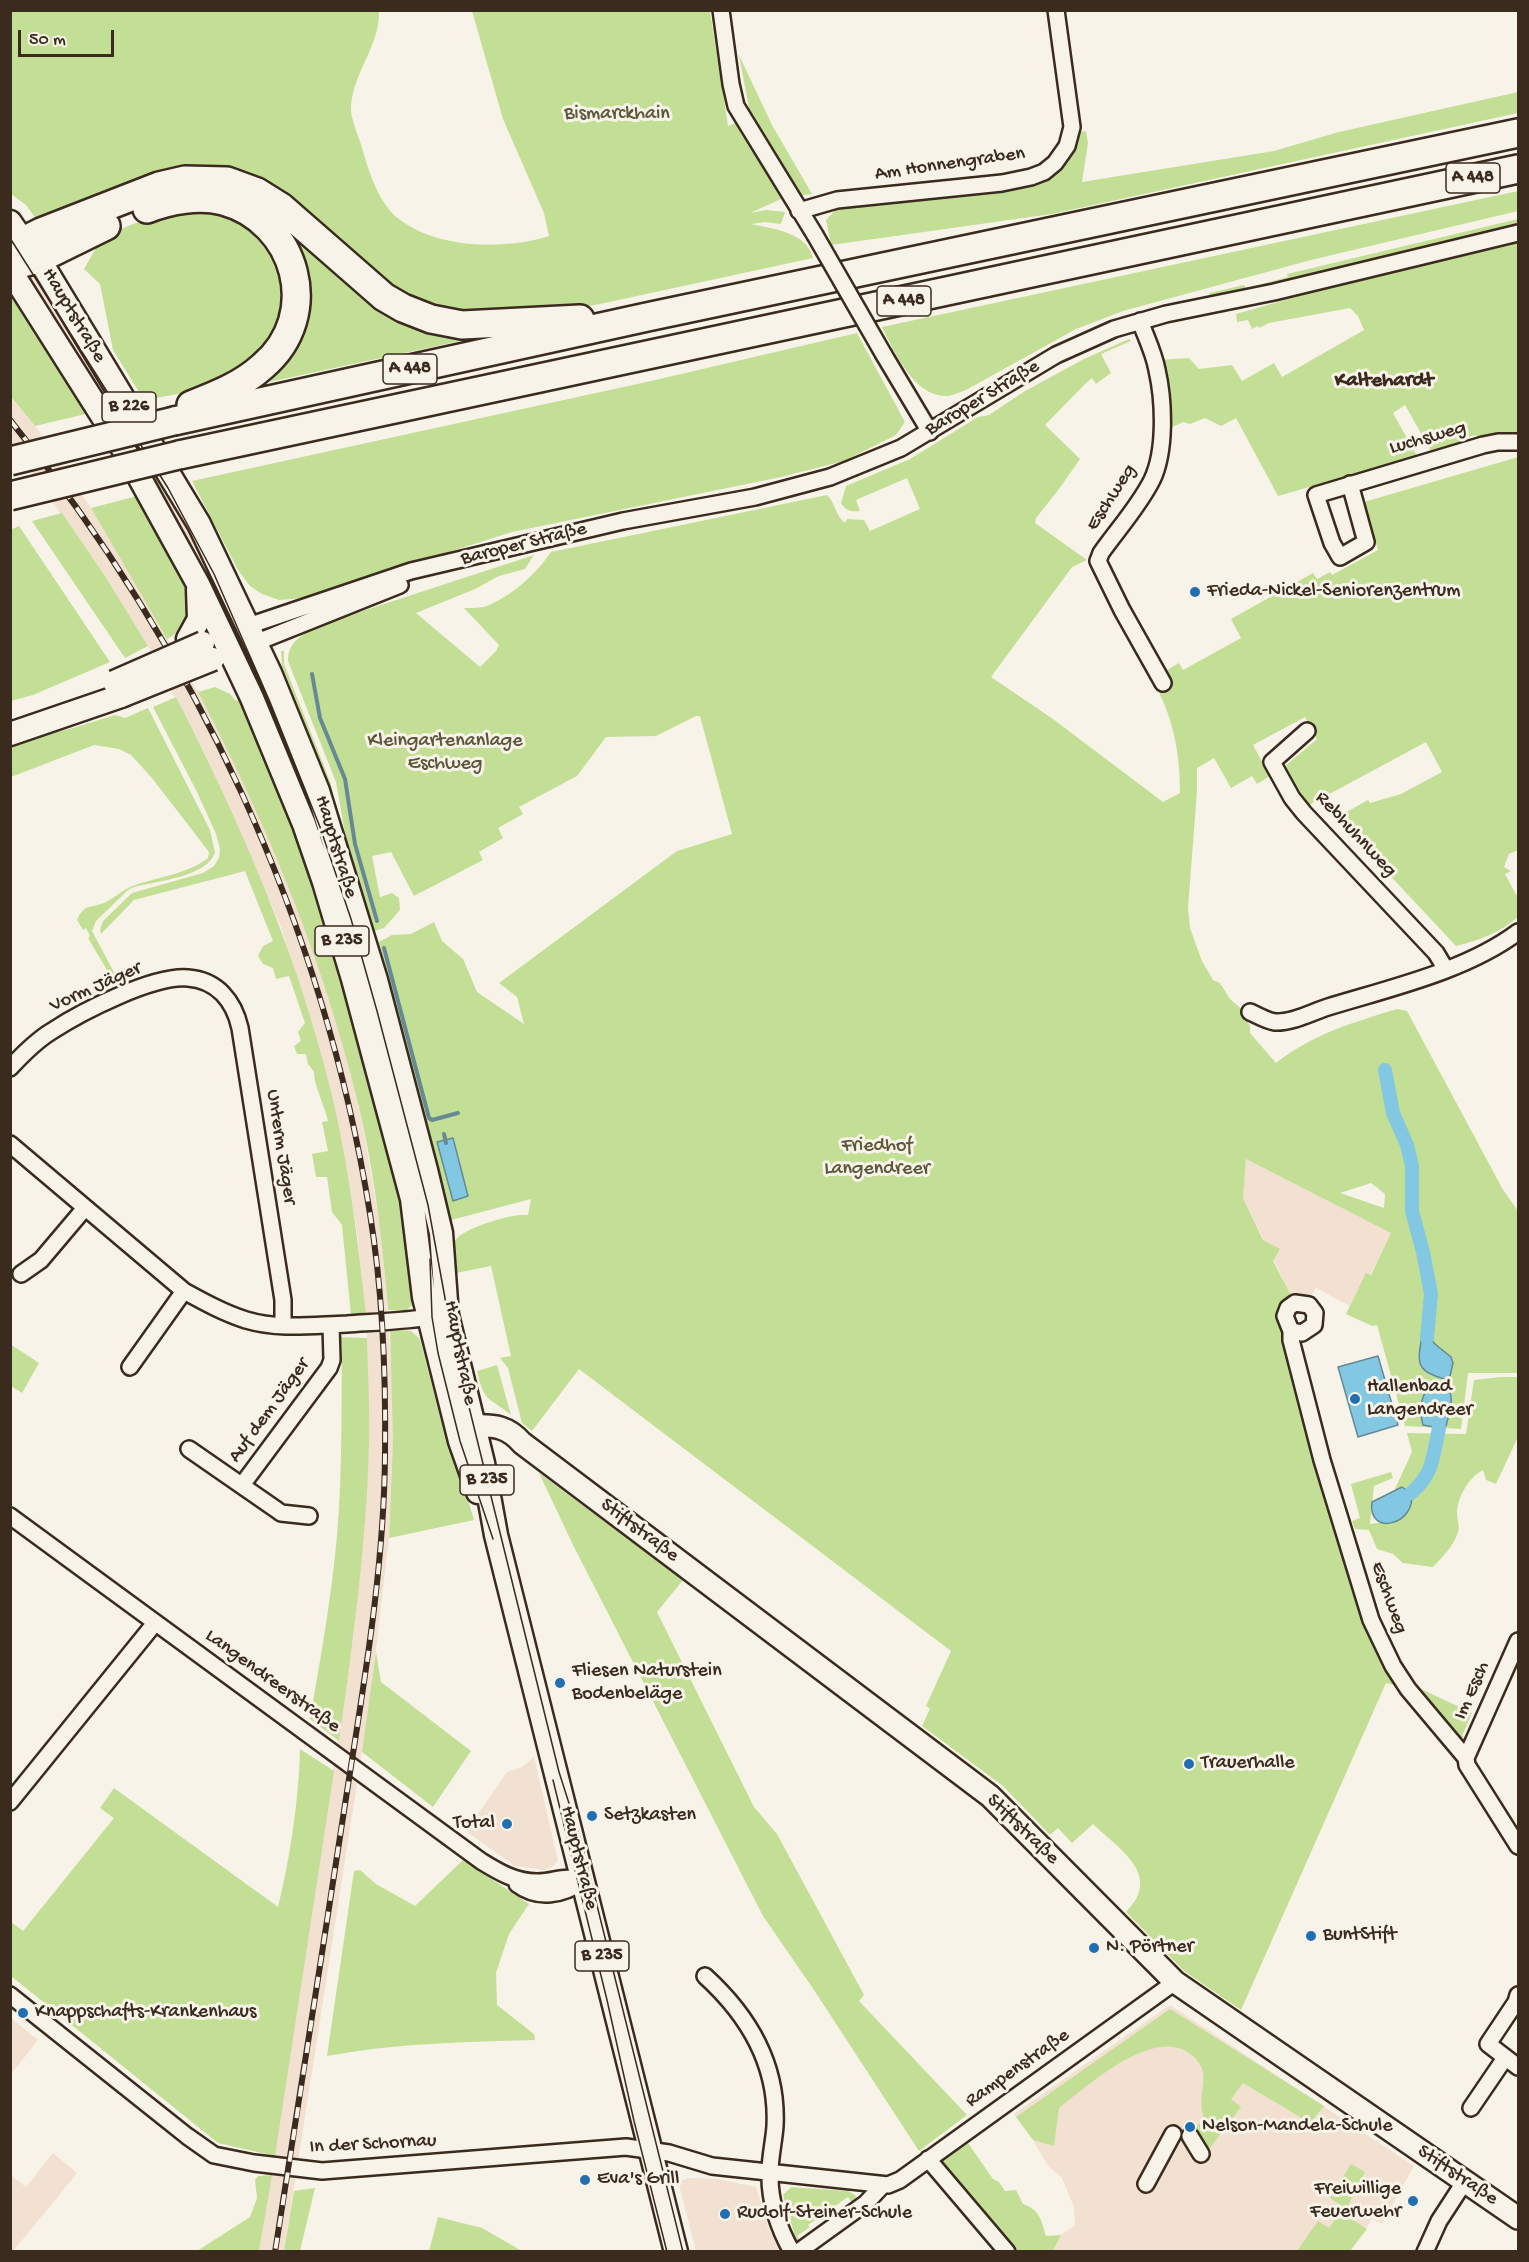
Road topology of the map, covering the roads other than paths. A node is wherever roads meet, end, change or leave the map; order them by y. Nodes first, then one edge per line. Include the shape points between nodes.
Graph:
1 (721, 10) edge
2 (1056, 10) edge
3 (1518, 133) edge
4 (1518, 169) edge
5 (803, 217) junction
6 (1518, 233) edge
7 (19, 248) edge
8 (10, 270) edge
9 (647, 317) junction
10 (1140, 321) junction
11 (173, 417) junction
12 (930, 432) junction
13 (1518, 442) edge
14 (10, 461) edge
15 (77, 479) junction
16 (1350, 484) junction
17 (10, 496) edge
18 (10, 505) edge
19 (252, 634) junction
20 (214, 648) junction
21 (172, 666) junction
22 (1163, 683) dead end
23 (118, 689) junction
24 (10, 719) edge
25 (1307, 731) dead end
26 (10, 734) edge
27 (1518, 932) edge
28 (1445, 969) junction
29 (211, 985) joint
30 (1250, 1012) dead end
31 (10, 1068) edge
32 (10, 1144) edge
33 (85, 1208) junction
34 (21, 1274) dead end
35 (184, 1291) junction
36 (438, 1316) junction
37 (332, 1325) junction
38 (283, 1326) junction
39 (1291, 1331) junction
40 (130, 1367) dead end
41 (471, 1437) junction
42 (189, 1449) dead end
43 (242, 1485) junction
44 (10, 1516) edge
45 (309, 1516) dead end
46 (155, 1623) junction
47 (1518, 1641) edge
48 (1466, 1758) junction
49 (10, 1802) edge
50 (1518, 1846) edge
51 (584, 1881) junction
52 (705, 1976) dead end
53 (1175, 1982) junction
54 (10, 1995) edge
55 (1518, 1995) edge
56 (1504, 2058) junction
57 (1518, 2067) edge
58 (1471, 2108) dead end
59 (1173, 2134) dead end
60 (1190, 2136) dead end
61 (651, 2150) junction
62 (1201, 2154) dead end
63 (928, 2159) junction
64 (770, 2173) junction
65 (1465, 2181) junction
66 (1146, 2184) dead end
67 (883, 2185) junction
68 (1518, 2218) edge
69 (676, 2252) edge
70 (792, 2252) edge
71 (798, 2252) edge
72 (1007, 2252) edge
73 (1425, 2252) edge

1 - 5 street via 736,106
2 - 5 street, Am Honnengraben via 1072,127 1067,146 1055,163 1044,172 1002,183 837,201
3 - 9 highway, A 448
4 - 15 highway, A 448, bridge
5 - 12 street, bridge
6 - 10 street, Baroper Straße
7 - 9 highway via 41,232 159,186 186,180 227,181 258,192 281,207 384,297 431,319 462,325
7 - 11 highway via 75,239 168,201 223,201 253,214 269,227 286,251 296,278 297,310 286,340 265,365 239,384
7 - 19 main road, Hauptstraße / B 226 via 179,489
8 - 20 main road, Hauptstraße / B 226 via 127,455 198,584 200,609
9 - 11 highway, A 448
10 - 12 street, Baroper Straße via 1075,346
10 - 22 street, Eschweg via 1157,369 1161,442 1153,478 1098,561
11 - 14 highway, bridge
12 - 19 street, Baroper Straße via 865,464 800,486 541,539 447,564 414,580
13 - 16 street, Luchsweg via 1483,445
15 - 17 highway, A 448, bridge
15 - 18 highway, bridge
16 - 16 street, Luchsweg via 1316,495 1340,557 1366,542
19 - 20 main road, Baroper Straße
19 - 36 main road, Hauptstraße / B 235 via 318,791 376,980 441,1233
20 - 21 main road, Baroper Straße, bridge
20 - 21 main road, Baroper Straße via 208,672 190,677
20 - 36 main road, Hauptstraße / B 235 via 252,698 324,882 412,1199 424,1297
21 - 23 main road, Baroper Straße, bridge
23 - 24 main road, Baroper Straße
23 - 26 main road, Baroper Straße
25 - 28 street, Rebhuhnweg via 1272,762 1293,798 1437,953
27 - 28 street via 1478,956
28 - 30 street via 1286,1020 1274,1022
29 - 31 street, Vorm Jäger via 189,978 173,979 117,997 51,1031
29 - 38 street, Unterm Jäger via 233,1007 240,1028 283,1300
32 - 33 street, Auf dem Jäger
33 - 34 street via 41,1260
33 - 35 street, Auf dem Jäger
35 - 38 street, Auf dem Jäger via 246,1320
35 - 40 street
36 - 37 street, Auf dem Jäger
36 - 41 main road, Hauptstraße / B 235
37 - 38 street, Auf dem Jäger
37 - 43 street, Auf dem Jäger via 329,1368
39 - 39 street, Eschweg via 1286,1311 1300,1302 1309,1305 1315,1313 1311,1329 1302,1333
39 - 48 street, Eschweg via 1322,1460 1371,1620 1408,1689
41 - 51 main road, Hauptstraße / B 235 via 472,1478 496,1535
41 - 53 street, Stiftstraße via 501,1427 513,1434 990,1797
42 - 43 street, Auf dem Jäger
43 - 45 street, Auf dem Jäger via 281,1513
44 - 46 street, Langendreerstraße
46 - 49 street
46 - 51 street, Langendreerstraße via 481,1861 519,1881 566,1877
47 - 48 street, Im Esch
48 - 50 street, Eschweg
51 - 61 main road, Hauptstraße / B 235
52 - 64 street via 736,2008 757,2039 766,2061 775,2124
53 - 63 street, Rampenstraße
53 - 65 street, Stiftstraße
54 - 61 street, In der Schornau via 214,2155 322,2171 626,2147
55 - 56 street via 1488,2044
56 - 57 street
56 - 58 street
59 - 66 street
60 - 62 street
61 - 64 street via 712,2166
61 - 69 main road, Hauptstraße / B 235
63 - 67 street, Rampenstraße via 894,2184
63 - 72 street
64 - 67 street
64 - 70 street via 772,2203
65 - 68 street, Stiftstraße
65 - 73 street
67 - 71 street, Rampenstraße via 867,2203

